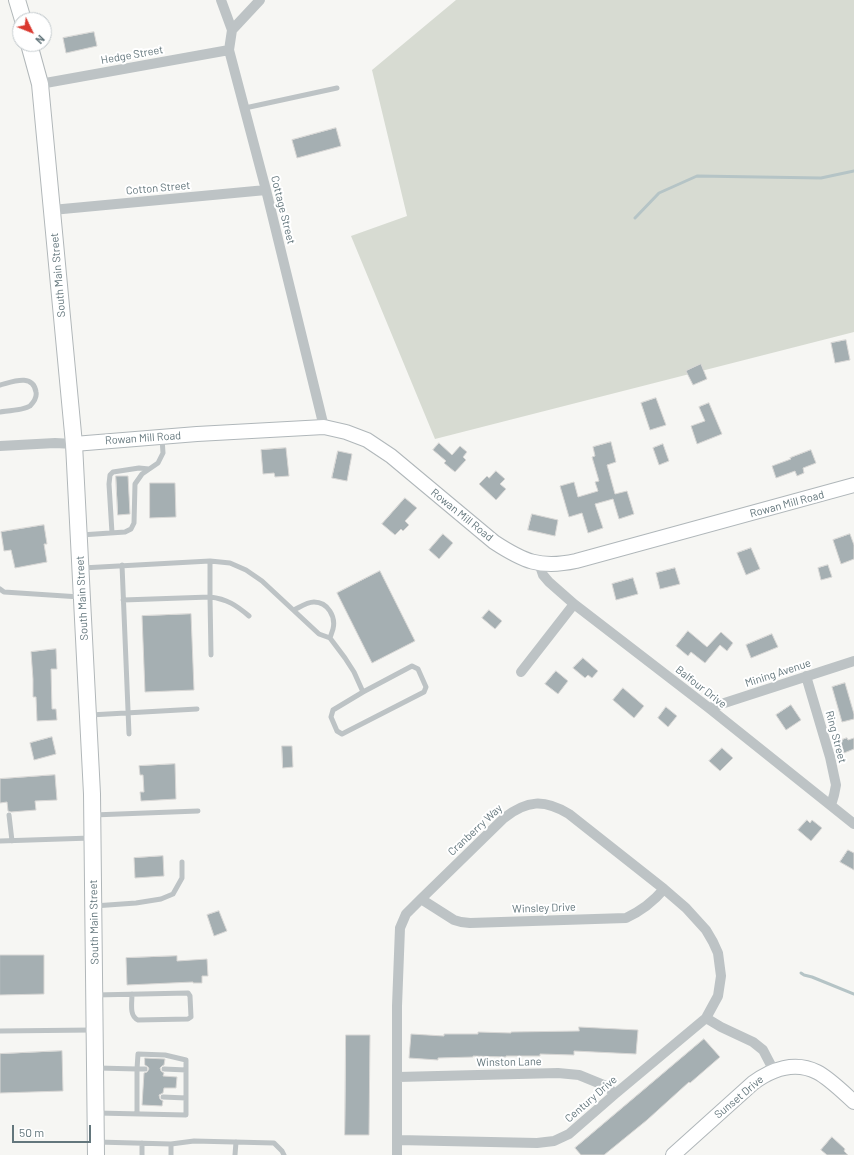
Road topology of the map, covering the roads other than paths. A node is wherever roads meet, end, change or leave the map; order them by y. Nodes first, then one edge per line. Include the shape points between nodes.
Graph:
1 (17, 0) edge
2 (221, 0) edge
3 (260, 0) edge
4 (21, 12) edge
5 (232, 30) junction
6 (229, 50) junction
7 (31, 52) edge
8 (40, 84) junction
9 (337, 88) dead end
10 (245, 108) junction
11 (266, 190) junction
12 (52, 210) junction
13 (0, 385) edge
14 (0, 412) edge
15 (324, 427) junction
16 (162, 437) junction
17 (74, 444) junction
18 (0, 446) edge
19 (149, 469) junction
20 (854, 485) edge
21 (112, 533) junction
22 (79, 535) junction
23 (210, 561) junction
24 (540, 564) junction
25 (122, 565) junction
26 (80, 568) junction
27 (0, 589) edge
28 (82, 597) junction
29 (210, 597) junction
30 (123, 600) junction
31 (574, 604) junction
32 (294, 610) junction
33 (249, 616) dead end
34 (330, 638) junction
35 (212, 655) dead end
36 (854, 661) edge
37 (521, 672) dead end
38 (806, 676) junction
39 (363, 692) junction
40 (709, 708) junction
41 (196, 709) dead end
42 (128, 713) junction
43 (88, 716) junction
44 (130, 734) dead end
45 (831, 805) junction
46 (198, 811) dead end
47 (9, 815) dead end
48 (92, 815) junction
49 (854, 824) edge
50 (92, 838) junction
51 (0, 841) edge
52 (12, 841) junction
53 (182, 862) dead end
54 (664, 889) junction
55 (421, 899) junction
56 (93, 906) junction
57 (132, 994) junction
58 (94, 995) junction
59 (706, 1018) junction
60 (95, 1029) junction
61 (0, 1031) edge
62 (95, 1068) junction
63 (137, 1069) junction
64 (144, 1069) dead end
65 (164, 1069) dead end
66 (186, 1070) junction
67 (774, 1071) junction
68 (398, 1077) junction
69 (615, 1094) junction
70 (136, 1095) junction
71 (143, 1096) dead end
72 (163, 1097) dead end
73 (186, 1098) junction
74 (854, 1102) edge
75 (96, 1113) junction
76 (136, 1114) junction
77 (398, 1140) junction
78 (236, 1142) junction
79 (142, 1143) junction
80 (171, 1144) junction
81 (96, 1148) edge
82 (142, 1155) edge
83 (171, 1155) edge
84 (235, 1155) edge
85 (284, 1155) edge
86 (397, 1155) edge
87 (673, 1155) edge

1 - 4 main road
2 - 5 street, Cottage Street
3 - 5 street
5 - 6 street, Cottage Street
6 - 8 street, Hedge Street
6 - 10 street, Cottage Street
7 - 8 main road, South Main Street
8 - 12 main road, South Main Street
9 - 10 lane
10 - 11 street, Cottage Street
11 - 12 street, Cotton Street
11 - 15 street, Cottage Street
12 - 17 main road, South Main Street
13 - 14 lane via 26,380 32,383 36,397 29,407
15 - 16 street, Rowan Mill Road
15 - 24 street, Rowan Mill Road via 367,440 391,456 494,542 524,560
16 - 17 street, Rowan Mill Road
16 - 19 lane via 163,453 158,463
17 - 18 street
17 - 22 main road, South Main Street
19 - 21 lane via 135,484 134,523 131,529
19 - 21 lane via 138,468 113,472 110,475
20 - 24 street, Rowan Mill Road via 576,561
21 - 22 lane
22 - 26 main road, South Main Street
23 - 25 lane
23 - 29 lane
23 - 32 lane via 230,563 246,570
24 - 31 street, Balfour Drive via 543,575
25 - 26 lane
25 - 30 lane
26 - 28 main road, South Main Street
27 - 28 lane via 4,592
28 - 43 main road, South Main Street
29 - 30 lane
29 - 33 lane via 232,603
29 - 35 lane
30 - 42 lane
31 - 37 street
31 - 40 street, Balfour Drive
32 - 34 lane via 319,634
32 - 34 lane via 314,602 326,606 333,618
34 - 39 lane via 351,667
36 - 38 street, Mining Avenue
38 - 40 street, Mining Avenue
38 - 45 street, Ring Street via 836,785
39 - 39 lane via 412,666 418,670 426,687 424,692 342,734 337,731 331,717 333,710
40 - 45 street, Balfour Drive
41 - 42 lane
42 - 43 lane
42 - 44 lane
43 - 48 main road, South Main Street
45 - 49 street, Balfour Drive
46 - 48 lane
47 - 52 lane
48 - 50 main road, South Main Street
50 - 52 lane
50 - 56 main road, South Main Street
51 - 52 lane
53 - 56 lane via 182,878 173,894 142,902
54 - 55 street, Winsley Drive via 646,907 626,918 470,923 454,920
54 - 55 street, Cranberry Way via 569,814 552,805 532,804 514,810 504,818
54 - 59 street, Cranberry Way via 706,930 718,953 721,976 718,996
55 - 68 street, Cranberry Way via 406,914 400,928
56 - 58 main road, South Main Street
57 - 57 lane via 188,993 191,1017 135,1019 132,1015
57 - 58 lane
58 - 60 main road, South Main Street
59 - 67 street via 753,1042 763,1050
59 - 69 street, Century Drive
60 - 61 lane
60 - 62 main road, South Main Street
62 - 63 lane
62 - 75 main road, South Main Street
63 - 64 lane
63 - 66 lane via 138,1054 164,1055 186,1060
63 - 70 lane
65 - 66 lane
66 - 73 lane
67 - 74 street, Sunset Drive via 793,1066 810,1069 825,1077
67 - 87 street, Sunset Drive via 744,1090
68 - 69 street, Winston Lane via 558,1073 579,1075 606,1086
68 - 77 street, Cranberry Way
69 - 77 street, Century Drive via 569,1134 554,1140 537,1143
70 - 71 lane
70 - 76 lane
72 - 73 lane
73 - 76 lane via 186,1115
75 - 76 lane
75 - 81 main road, South Main Street
77 - 86 street, Cranberry Way
78 - 80 lane via 194,1141
78 - 84 lane
78 - 85 lane via 274,1143
79 - 80 lane
79 - 81 lane
79 - 82 lane
80 - 83 lane

